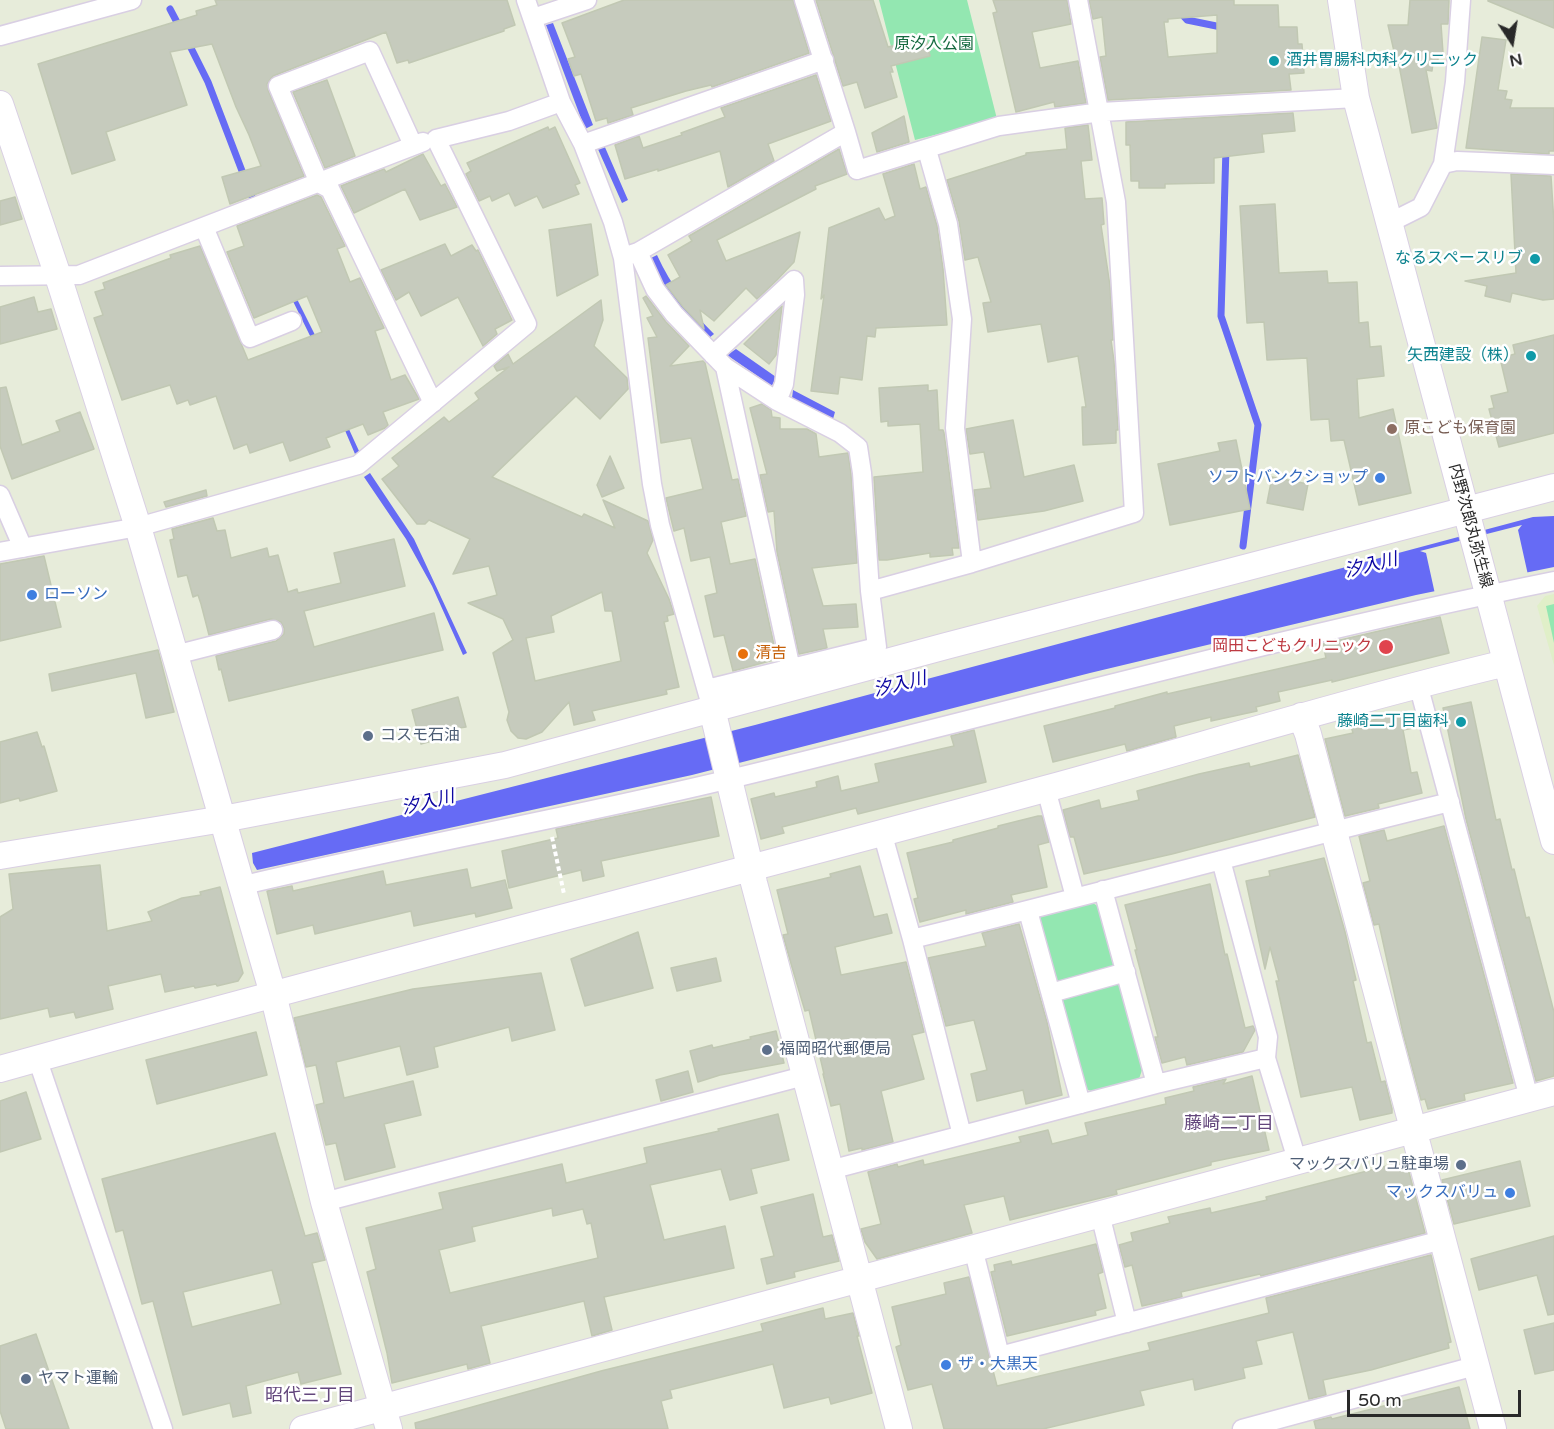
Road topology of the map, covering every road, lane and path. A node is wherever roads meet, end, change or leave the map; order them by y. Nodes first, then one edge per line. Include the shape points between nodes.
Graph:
1 (132, 0) edge
2 (526, 0) edge
3 (587, 0) edge
4 (804, 0) edge
5 (1078, 0) edge
6 (1341, 0) edge
7 (1461, 0) edge
8 (533, 18) junction
9 (0, 36) edge
10 (824, 60) junction
11 (1356, 98) junction
12 (561, 102) junction
13 (0, 104) edge
14 (1101, 112) junction
15 (846, 132) junction
16 (436, 139) junction
17 (583, 144) junction
18 (413, 145) junction
19 (927, 150) junction
20 (1443, 164) junction
21 (1554, 165) edge
22 (319, 183) junction
23 (1389, 223) junction
24 (204, 227) junction
25 (630, 255) junction
26 (0, 276) edge
27 (58, 276) junction
28 (292, 321) dead end
29 (719, 361) junction
30 (777, 401) junction
31 (433, 403) junction
32 (1554, 487) edge
33 (0, 495) edge
34 (1465, 509) junction
35 (138, 527) junction
36 (23, 548) junction
37 (0, 552) edge
38 (972, 563) junction
39 (1554, 581) edge
40 (870, 591) junction
41 (1488, 594) junction
42 (273, 630) dead end
43 (175, 655) junction
44 (1506, 663) junction
45 (791, 669) junction
46 (1418, 684) junction
47 (709, 699) junction
48 (1301, 716) junction
49 (728, 780) junction
50 (1046, 789) junction
51 (1450, 802) junction
52 (223, 819) junction
53 (548, 819) junction
54 (1334, 830) junction
55 (882, 832) junction
56 (1554, 841) edge
57 (0, 856) edge
58 (1221, 860) junction
59 (750, 867) junction
60 (240, 886) junction
61 (1103, 890) junction
62 (1075, 897) junction
63 (1028, 911) junction
64 (569, 915) junction
65 (912, 939) junction
66 (1126, 972) junction
67 (1051, 993) junction
68 (273, 994) junction
69 (1266, 1058) junction
70 (37, 1059) junction
71 (0, 1069) edge
72 (804, 1076) junction
73 (1156, 1084) junction
74 (1554, 1092) edge
75 (1529, 1098) junction
76 (1081, 1104) junction
77 (1412, 1129) junction
78 (962, 1135) junction
79 (1297, 1160) junction
80 (830, 1170) junction
81 (324, 1202) junction
82 (1100, 1214) junction
83 (1442, 1240) junction
84 (973, 1248) junction
85 (859, 1279) junction
86 (1126, 1323) junction
87 (1475, 1366) junction
88 (386, 1418) edge
89 (163, 1429) edge
90 (303, 1429) edge
91 (899, 1429) edge
92 (1242, 1429) edge
93 (1493, 1429) edge

1 - 9 street
2 - 8 street
3 - 8 street
4 - 10 street
5 - 14 street
6 - 11 street, 内野次郎丸弥生線
7 - 20 street
8 - 12 street
10 - 15 street
10 - 17 street
11 - 14 street
11 - 23 street, 内野次郎丸弥生線
12 - 16 street via 509,121
12 - 17 street
13 - 27 street
14 - 19 street via 999,126
14 - 38 street via 1116,202 1134,513
15 - 19 street via 857,170
15 - 25 street
16 - 18 street
16 - 31 street via 527,324
17 - 25 street
18 - 22 street
18 - 22 street via 370,51 278,86
19 - 38 street via 948,224 962,318 955,428
20 - 21 street via 1457,160
20 - 23 street via 1421,207
22 - 24 street
22 - 31 street via 330,189
23 - 34 street, 内野次郎丸弥生線
24 - 27 street via 80,275
24 - 28 street via 250,338
25 - 29 street via 674,314
25 - 47 street via 652,484
26 - 27 street
27 - 35 street
29 - 30 street
29 - 30 street via 794,280 784,384
29 - 45 street
30 - 40 street via 840,433 858,447
31 - 35 street via 358,465
32 - 34 street
33 - 36 street
34 - 41 street, 内野次郎丸弥生線
34 - 47 street
35 - 36 street
35 - 43 street
36 - 37 street
38 - 40 street
39 - 41 street
40 - 45 street via 878,647
41 - 44 street, 内野次郎丸弥生線
41 - 49 street
42 - 43 street
43 - 52 street
44 - 46 street
44 - 56 street, 内野次郎丸弥生線
45 - 47 street
46 - 48 street
46 - 51 street
47 - 49 street
47 - 52 street via 506,765
48 - 50 street
48 - 54 street
49 - 53 street
49 - 59 street
50 - 55 street
50 - 62 street
51 - 54 street
51 - 75 street
52 - 57 street
52 - 60 street
53 - 60 street
53 - 64 path
54 - 58 street
54 - 77 street
55 - 59 street
55 - 65 street
58 - 61 street
58 - 69 street via 1268,1036
59 - 64 street
59 - 72 street
60 - 68 street
61 - 62 street
61 - 66 street
62 - 63 street
63 - 65 street
63 - 67 street
64 - 68 street
65 - 78 street
66 - 67 street
66 - 73 street
67 - 76 street
68 - 70 street
68 - 81 street
69 - 73 street
69 - 79 street
70 - 71 street
70 - 89 street
72 - 80 street
72 - 81 street
73 - 76 street
74 - 75 street
75 - 77 street
76 - 78 street
77 - 79 street
77 - 83 street
78 - 80 street
79 - 82 street
80 - 85 street
81 - 88 street
82 - 84 street
82 - 86 street
83 - 86 street
83 - 87 street
84 - 85 street
84 - 86 street via 1000,1356
85 - 88 street
85 - 91 street
87 - 92 street
87 - 93 street
88 - 90 street

